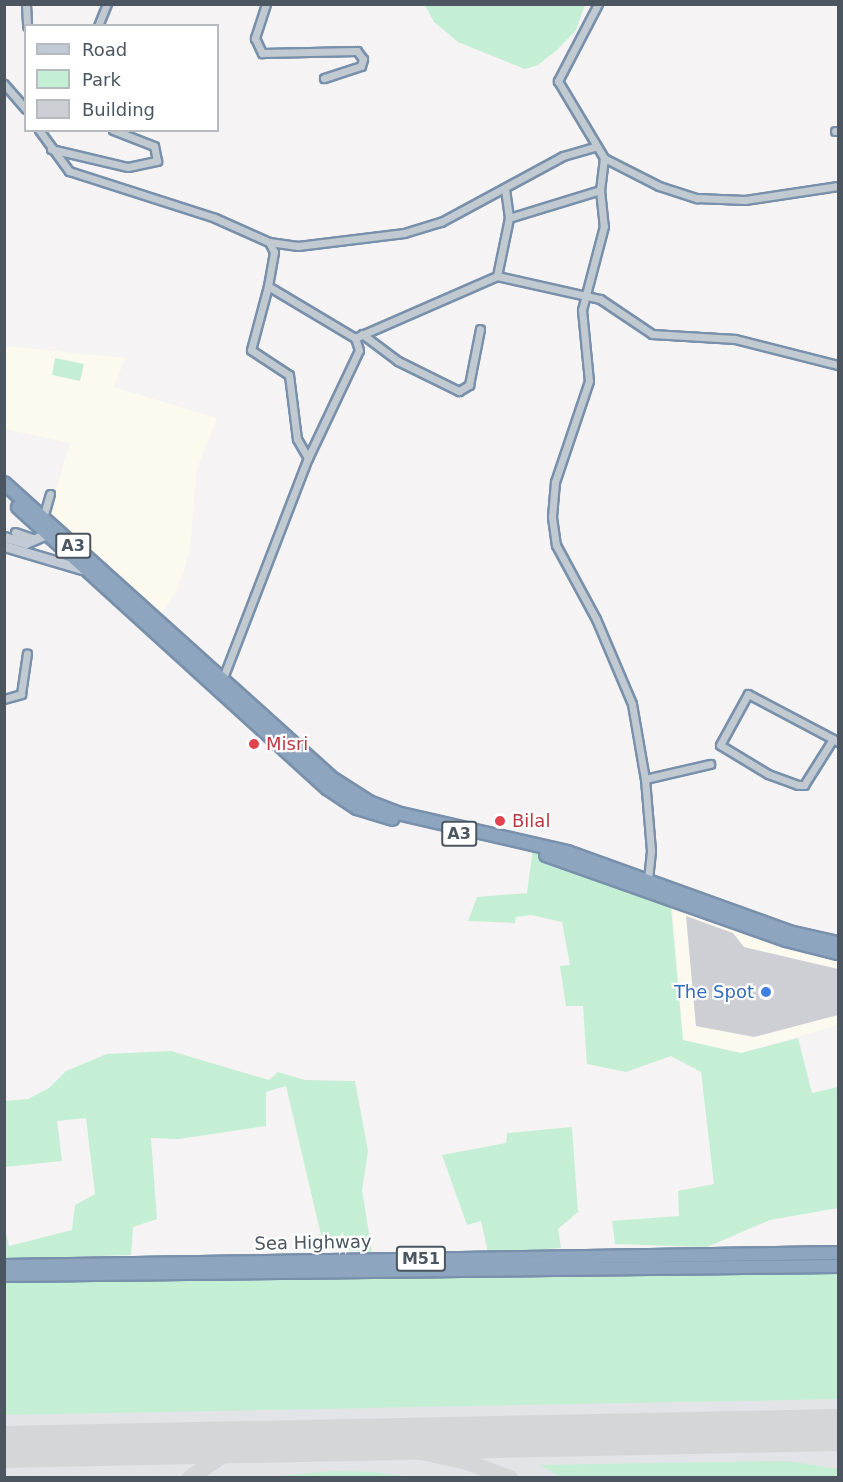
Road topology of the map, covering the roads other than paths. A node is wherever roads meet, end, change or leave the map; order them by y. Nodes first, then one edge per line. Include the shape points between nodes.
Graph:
1 (26, 4) edge
2 (107, 4) edge
3 (266, 4) edge
4 (598, 4) edge
5 (27, 24) edge
6 (99, 24) edge
7 (324, 78) dead end
8 (4, 84) edge
9 (24, 108) edge
10 (40, 132) edge
11 (118, 132) edge
12 (595, 147) junction
13 (51, 149) junction
14 (604, 158) junction
15 (838, 186) edge
16 (505, 189) junction
17 (600, 190) junction
18 (508, 218) junction
19 (269, 242) junction
20 (282, 245) junction
21 (273, 255) junction
22 (497, 276) junction
23 (268, 286) junction
24 (584, 294) junction
25 (480, 329) dead end
26 (359, 336) junction
27 (838, 365) edge
28 (308, 458) junction
29 (4, 483) edge
30 (4, 494) edge
31 (50, 494) dead end
32 (43, 518) junction
33 (15, 532) dead end
34 (4, 537) edge
35 (43, 537) junction
36 (4, 546) edge
37 (86, 570) junction
38 (27, 653) dead end
39 (223, 678) junction
40 (4, 699) edge
41 (836, 740) edge
42 (710, 764) dead end
43 (645, 779) junction
44 (648, 879) junction
45 (838, 943) edge
46 (838, 953) edge
47 (838, 1253) edge
48 (4, 1266) edge
49 (838, 1266) edge
50 (4, 1275) edge

1 - 5 street
2 - 6 street
3 - 7 street via 255,38 262,53 357,51 363,59 361,66
4 - 12 street via 558,81
8 - 9 street
10 - 13 street
11 - 13 street via 154,146 157,161 128,167
12 - 14 street
12 - 16 street via 563,156
13 - 19 street via 69,171 215,218
14 - 15 street via 659,186 697,198 745,200
14 - 17 street
16 - 18 street
16 - 20 street via 456,216 412,231
17 - 18 street
17 - 24 street via 604,226
18 - 22 street
19 - 20 street
19 - 21 street
20 - 21 street
21 - 23 street
22 - 24 street
22 - 26 street
23 - 26 street
23 - 28 street via 251,350 289,375 296,434
24 - 27 street via 617,308 652,334 735,339
24 - 43 street via 582,328 589,381 555,482 553,536 622,676
25 - 26 street via 469,385 459,390 398,361
26 - 28 street via 357,356
28 - 39 street
29 - 32 highway, A3
30 - 35 highway, A3
31 - 32 street
32 - 39 highway, A3
33 - 35 street
34 - 35 street via 26,543
35 - 37 highway, A3
36 - 37 street
37 - 46 highway, A3 via 327,788 357,807 560,859 786,940
38 - 40 street via 21,694
39 - 44 highway, A3 via 330,777 369,802 397,813 567,852
41 - 41 street via 804,784 798,785 768,774 720,745 748,694
42 - 43 street
43 - 44 street via 651,851
44 - 45 highway, A3 via 789,932
47 - 48 highway, Sea Highway / M51
49 - 50 highway, Sea Highway / M51

